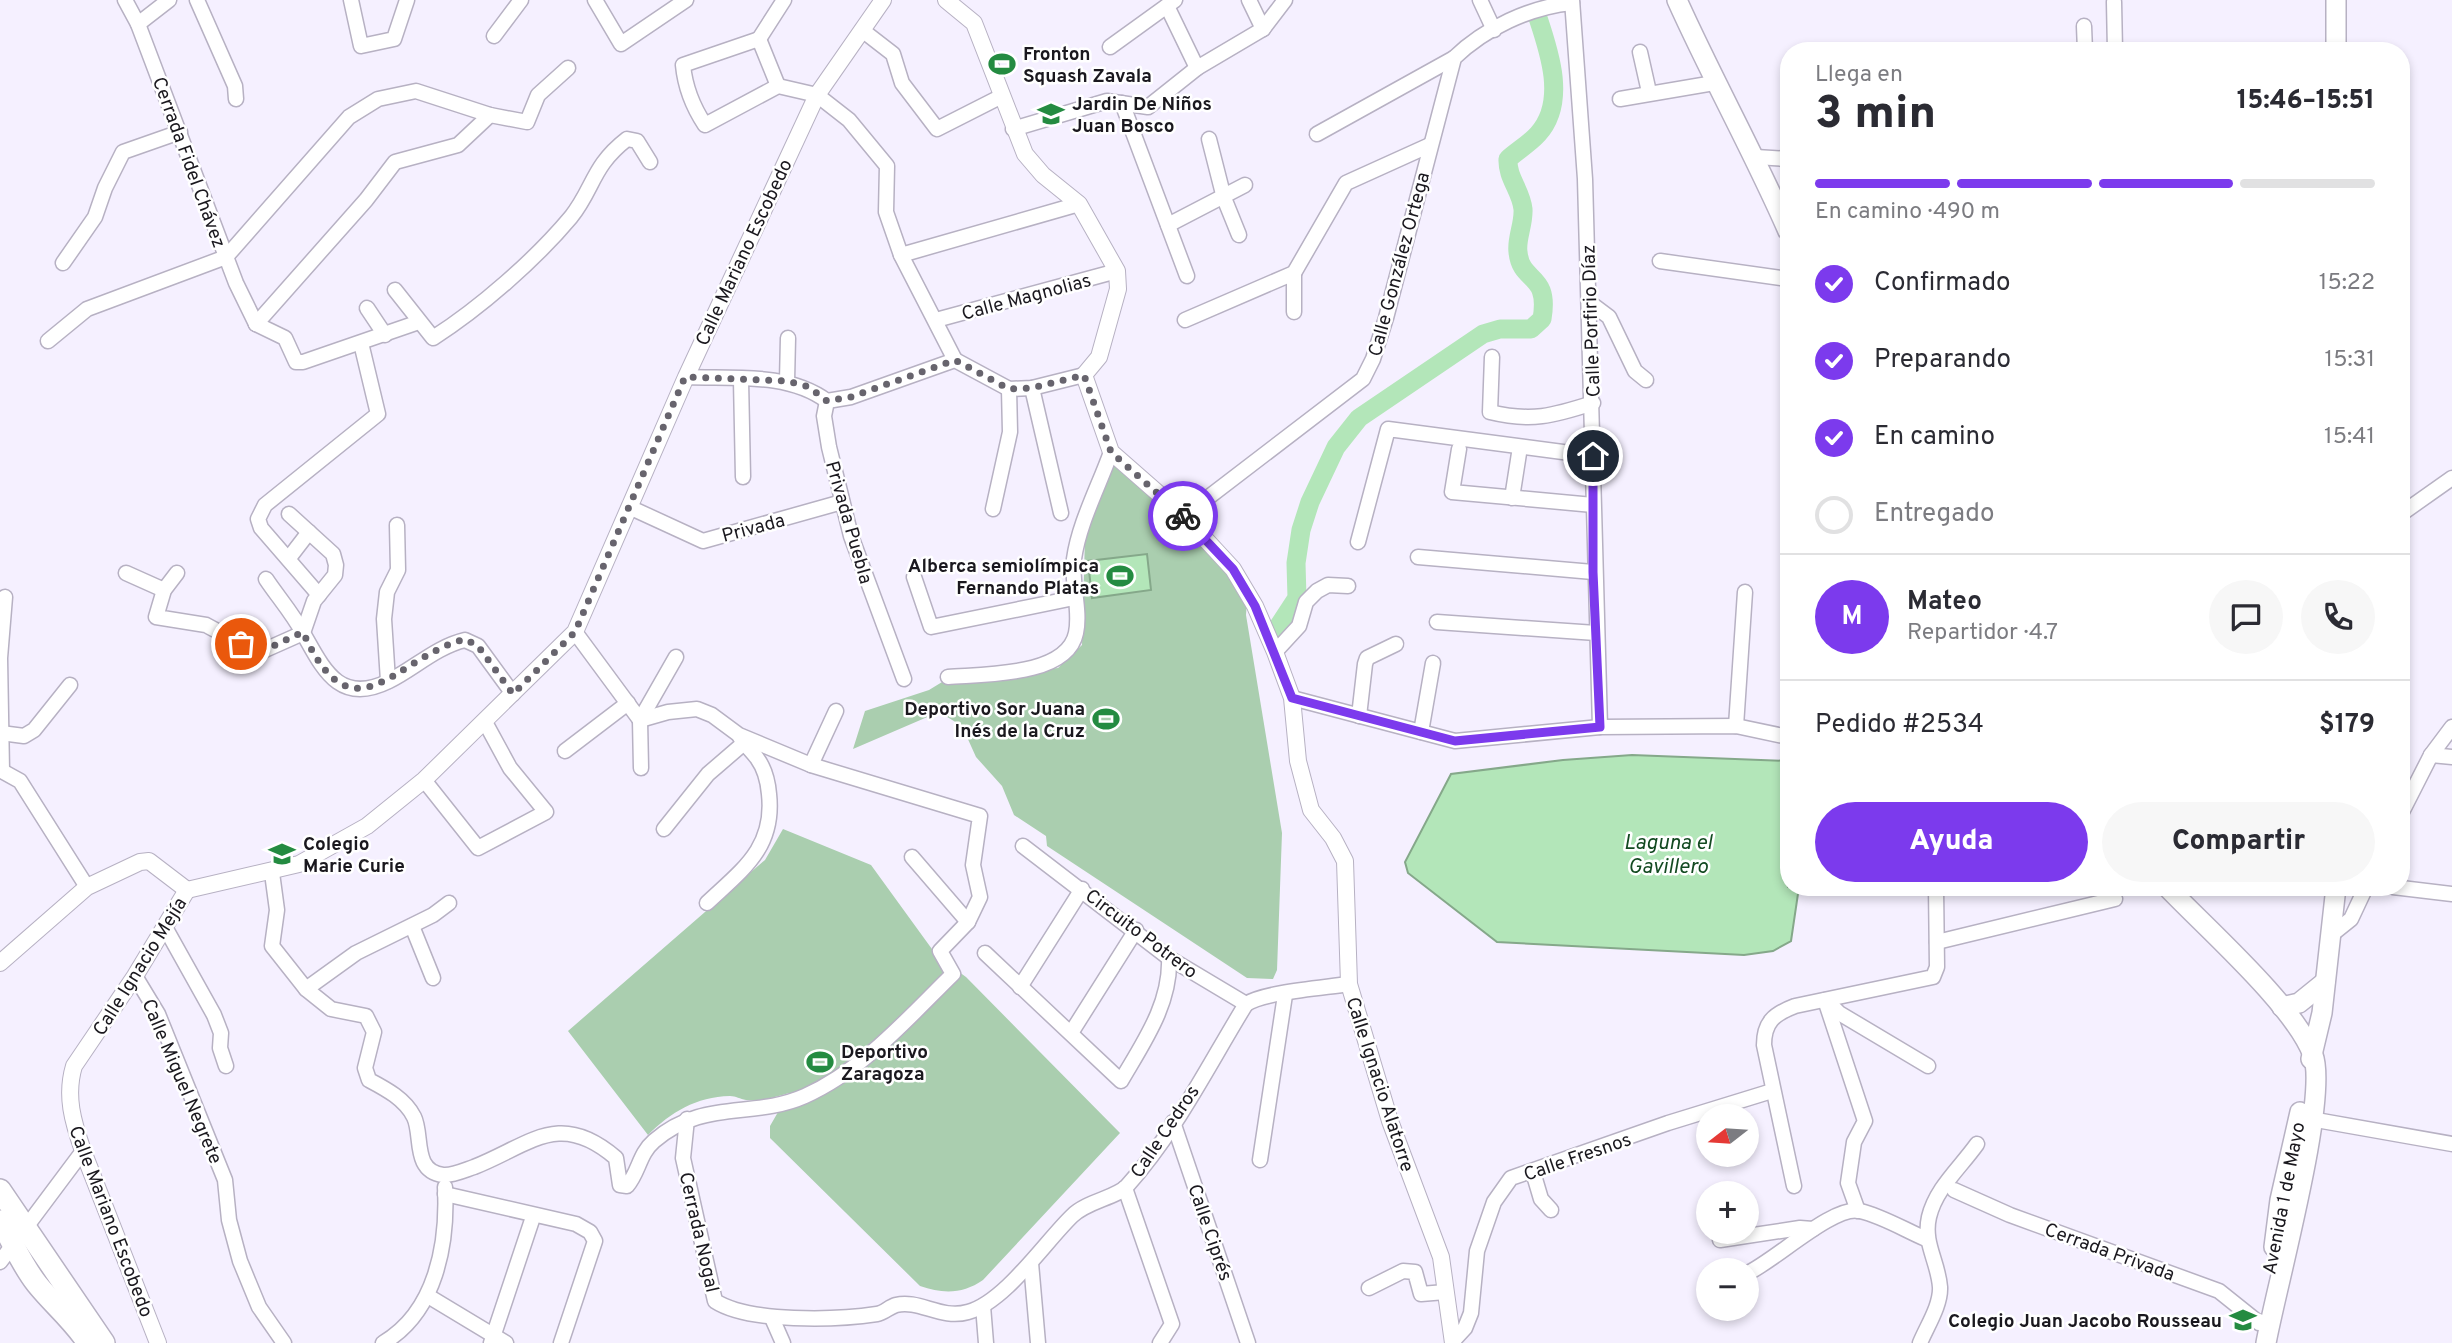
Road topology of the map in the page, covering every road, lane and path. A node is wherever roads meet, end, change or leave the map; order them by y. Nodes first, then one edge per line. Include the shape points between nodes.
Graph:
1 (125, 0) edge
2 (169, 0) edge
3 (197, 0) edge
4 (351, 0) edge
5 (407, 0) edge
6 (521, 0) edge
7 (595, 0) edge
8 (686, 0) edge
9 (784, 0) edge
10 (883, 0) edge
11 (946, 0) edge
12 (1249, 0) edge
13 (1285, 0) edge
14 (1480, 0) edge
15 (1677, 0) edge
16 (2336, 0) edge
17 (1572, 1) edge
18 (2114, 2) dead end
19 (1171, 3) edge
20 (138, 24) junction
21 (2084, 26) dead end
22 (1263, 29) junction
23 (862, 30) junction
24 (1494, 30) junction
25 (494, 36) dead end
26 (759, 39) junction
27 (2085, 42) edge
28 (2115, 42) edge
29 (2336, 42) edge
30 (1110, 47) dead end
31 (1640, 52) dead end
32 (1454, 58) junction
33 (568, 68) dead end
34 (1197, 68) junction
35 (1714, 83) junction
36 (778, 86) junction
37 (1649, 92) junction
38 (817, 95) junction
39 (1002, 96) junction
40 (236, 99) dead end
41 (1620, 99) dead end
42 (1122, 103) junction
43 (491, 115) junction
44 (1013, 129) junction
45 (180, 132) junction
46 (1317, 134) dead end
47 (1209, 139) dead end
48 (1430, 145) junction
49 (1756, 157) junction
50 (1780, 158) edge
51 (650, 162) dead end
52 (1245, 185) dead end
53 (1224, 198) junction
54 (1079, 204) junction
55 (1780, 212) edge
56 (1168, 225) junction
57 (1240, 235) dead end
58 (901, 255) junction
59 (226, 257) junction
60 (1660, 261) dead end
61 (63, 263) dead end
62 (1117, 271) junction
63 (1294, 273) junction
64 (1187, 276) dead end
65 (1780, 278) edge
66 (395, 290) dead end
67 (1589, 302) junction
68 (367, 308) dead end
69 (1294, 312) dead end
70 (936, 320) junction
71 (1185, 320) dead end
72 (418, 322) junction
73 (256, 324) junction
74 (385, 335) junction
75 (788, 338) dead end
76 (48, 341) dead end
77 (360, 343) junction
78 (1492, 356) dead end
79 (955, 360) junction
80 (1084, 375) junction
81 (685, 377) junction
82 (741, 380) junction
83 (1646, 380) dead end
84 (787, 381) junction
85 (1032, 388) junction
86 (1009, 389) junction
87 (827, 401) junction
88 (1592, 403) junction
89 (1520, 447) junction
90 (1459, 449) dead end
91 (1111, 452) junction
92 (1593, 456) junction
93 (743, 477) dead end
94 (2452, 478) edge
95 (1512, 498) junction
96 (842, 502) junction
97 (1593, 505) junction
98 (629, 507) junction
99 (2410, 508) edge
100 (993, 509) dead end
101 (1061, 513) dead end
102 (289, 514) dead end
103 (1184, 516) junction
104 (397, 525) dead end
105 (309, 533) junction
106 (1358, 542) dead end
107 (1418, 557) dead end
108 (289, 558) junction
109 (1593, 572) junction
110 (126, 573) dead end
111 (177, 573) dead end
112 (914, 578) dead end
113 (266, 579) dead end
114 (1348, 586) dead end
115 (164, 590) junction
116 (1745, 592) dead end
117 (319, 595) junction
118 (5, 597) dead end
119 (1074, 598) junction
120 (1437, 622) dead end
121 (303, 632) junction
122 (575, 632) junction
123 (1596, 633) junction
124 (1396, 644) dead end
125 (1275, 652) junction
126 (676, 657) dead end
127 (0, 658) edge
128 (1433, 663) dead end
129 (947, 677) dead end
130 (904, 679) dead end
131 (388, 681) junction
132 (70, 685) dead end
133 (513, 694) junction
134 (1292, 698) junction
135 (628, 703) junction
136 (836, 711) dead end
137 (1359, 716) junction
138 (640, 720) junction
139 (485, 722) junction
140 (1736, 726) junction
141 (1600, 727) junction
142 (2452, 727) edge
143 (1, 733) edge
144 (1421, 733) junction
145 (1780, 735) edge
146 (741, 739) junction
147 (565, 751) dead end
148 (2431, 755) junction
149 (2452, 757) edge
150 (811, 765) junction
151 (641, 768) dead end
152 (1, 770) edge
153 (424, 780) junction
154 (2410, 796) edge
155 (664, 829) dead end
156 (1023, 846) dead end
157 (912, 857) dead end
158 (272, 873) junction
159 (87, 887) junction
160 (1082, 889) junction
161 (2410, 889) edge
162 (187, 890) junction
163 (2452, 894) edge
164 (1936, 896) edge
165 (2176, 896) edge
166 (2335, 896) edge
167 (2362, 896) edge
168 (2115, 899) dead end
169 (449, 903) dead end
170 (707, 903) dead end
171 (968, 922) junction
172 (412, 926) junction
173 (166, 929) junction
174 (1136, 930) junction
175 (2332, 935) junction
176 (1937, 942) junction
177 (985, 953) dead end
178 (1170, 958) junction
179 (1, 961) edge
180 (135, 976) junction
181 (433, 978) dead end
182 (2325, 982) junction
183 (1349, 984) junction
184 (1020, 987) junction
185 (306, 989) junction
186 (1285, 995) junction
187 (1825, 999) junction
188 (1246, 1004) junction
189 (2322, 1013) junction
190 (2288, 1015) junction
191 (1071, 1033) junction
192 (2313, 1054) junction
193 (226, 1066) dead end
194 (1928, 1066) dead end
195 (1772, 1091) junction
196 (69, 1098) joint
197 (2306, 1118) junction
198 (687, 1119) junction
199 (1173, 1122) junction
200 (1977, 1144) dead end
201 (2452, 1144) edge
202 (83, 1152) junction
203 (1260, 1160) dead end
204 (1533, 1172) junction
205 (444, 1175) junction
206 (1794, 1186) dead end
207 (1125, 1188) junction
208 (0, 1189) edge
209 (1954, 1190) dead end
210 (445, 1194) junction
211 (1551, 1210) dead end
212 (1858, 1211) junction
213 (533, 1217) junction
214 (0, 1221) edge
215 (1814, 1229) junction
216 (1759, 1234) edge
217 (19, 1235) junction
218 (1926, 1239) junction
219 (0, 1262) edge
220 (1031, 1264) junction
221 (1759, 1268) edge
222 (1370, 1288) dead end
223 (1445, 1293) junction
224 (428, 1296) junction
225 (983, 1306) junction
226 (772, 1318) junction
227 (2259, 1323) junction
228 (493, 1338) edge
229 (81, 1340) edge
230 (1453, 1342) edge
231 (104, 1343) edge
232 (158, 1343) edge
233 (284, 1343) edge
234 (383, 1343) edge
235 (506, 1343) edge
236 (561, 1343) edge
237 (783, 1343) edge
238 (986, 1343) edge
239 (1038, 1343) edge
240 (1160, 1343) edge
241 (1248, 1343) edge
242 (1920, 1343) edge
243 (2255, 1343) edge
244 (2266, 1343) edge

1 - 20 street, Cerrada Fidel Chávez
2 - 20 street
3 - 40 street via 235,86
4 - 5 street via 361,46 394,38
6 - 25 street
7 - 8 street via 621,44
9 - 26 street
10 - 23 street, Calle Mariano Escobedo
11 - 39 street via 974,23
12 - 22 street
13 - 22 street
14 - 24 street
15 - 35 main road
16 - 29 main road
17 - 24 street via 1542,6
17 - 67 street, Calle Porfirio Díaz
18 - 28 street
19 - 30 street
19 - 34 street
20 - 45 street, Cerrada Fidel Chávez
21 - 27 street
22 - 34 street
23 - 38 street, Calle Mariano Escobedo
23 - 39 street via 893,54 902,83 937,129
24 - 32 street
26 - 36 street
26 - 36 street via 683,65 684,79 705,125
31 - 37 street
32 - 46 street
32 - 48 street, Calle González Ortega
33 - 43 street via 538,95 527,122
34 - 42 street via 1148,107
35 - 37 street
35 - 49 main road
36 - 38 street
37 - 41 street
38 - 58 street via 849,120 887,166 886,212
38 - 81 street, Calle Mariano Escobedo
39 - 44 street
42 - 44 street via 1107,101
42 - 56 street
43 - 59 street via 416,92 378,99 349,117
43 - 73 street via 458,145 395,162
44 - 54 street via 1037,168
45 - 59 street, Cerrada Fidel Chávez
45 - 61 street via 123,152 104,187 95,217
47 - 53 street
48 - 63 street via 1346,183
48 - 103 street, Calle González Ortega via 1382,328 1363,379
49 - 50 street
49 - 55 main road
51 - 72 street via 638,141 627,139 599,165 572,215 510,276 433,338
52 - 53 street
53 - 56 street
53 - 57 street
54 - 58 street
54 - 62 street
56 - 64 street
58 - 70 street
59 - 73 street, Cerrada Fidel Chávez
59 - 76 street via 86,309
60 - 65 street
62 - 70 street, Calle Magnolias
62 - 80 street via 1118,289 1099,357
63 - 69 street
63 - 71 street
66 - 72 street
67 - 83 street via 1609,317 1635,371
67 - 88 street, Calle Porfirio Díaz
68 - 74 street
70 - 79 street
72 - 74 street
73 - 77 street via 285,338 296,362
74 - 77 street
75 - 84 street
77 - 108 street via 378,414 265,505 258,519
78 - 88 street via 1490,412 1519,419 1552,417
79 - 86 street
79 - 87 street via 851,397
80 - 85 street
80 - 91 street, Calle Ignacio Alatorre
81 - 82 street
81 - 98 street, Calle Mariano Escobedo
82 - 84 street
82 - 93 street
84 - 87 street via 809,387
85 - 86 street
85 - 101 street
86 - 100 street via 1010,432
87 - 96 street, Privada Puebla via 824,416
88 - 92 street, Calle Porfirio Díaz
89 - 92 street
89 - 95 street
89 - 106 street via 1388,429
90 - 95 street via 1452,492
91 - 103 street, Calle Ignacio Alatorre
91 - 119 street via 1074,558
92 - 97 street, Calle Porfirio Díaz
94 - 99 street
95 - 97 street
96 - 98 street, Privada via 703,541
96 - 130 street, Privada Puebla via 864,576
97 - 109 street, Calle Porfirio Díaz
98 - 122 street, Calle Mariano Escobedo
102 - 105 street
103 - 125 street, Calle Ignacio Alatorre via 1233,569
104 - 131 street via 398,570 387,592 384,619
105 - 108 street
105 - 117 street via 333,554 336,565 335,575
107 - 109 street
108 - 117 street
109 - 123 street, Calle Porfirio Díaz
110 - 115 street
111 - 115 street
112 - 119 street via 931,627
113 - 121 street
114 - 125 street via 1328,585 1317,591 1306,602 1299,626
115 - 121 street via 156,617 206,625 258,653
116 - 140 street
117 - 121 street
118 - 127 street
119 - 129 street via 1077,631 1073,645 1056,660 1035,668
120 - 123 street
121 - 131 street via 330,678 370,688
122 - 133 street, Calle Mariano Escobedo
122 - 135 street
123 - 141 street, Calle Porfirio Díaz
124 - 137 street via 1367,658
125 - 134 street, Calle Ignacio Alatorre
126 - 138 street
127 - 143 street
128 - 144 street
131 - 133 street via 449,643 465,639 478,646
132 - 143 street via 34,730 24,736
133 - 139 street, Calle Mariano Escobedo
134 - 137 street
134 - 183 street, Calle Ignacio Alatorre via 1298,761 1311,810 1345,861
135 - 138 street
135 - 147 street
136 - 150 street
137 - 144 street
138 - 146 street via 697,709 719,719
138 - 151 street
139 - 153 street, Calle Mariano Escobedo
139 - 153 street via 510,768 546,812 478,848
140 - 141 street
140 - 145 street
141 - 144 street via 1455,741
142 - 148 street
143 - 152 street
146 - 150 street
146 - 155 street
146 - 170 street via 767,779 768,830 750,861
148 - 149 street
148 - 154 street
150 - 171 street via 979,816 973,865 981,897
152 - 159 street via 20,781
153 - 158 street, Calle Mariano Escobedo via 367,826 299,864
156 - 160 street, Circuito Potrero
157 - 171 street
158 - 162 street, Calle Mariano Escobedo
158 - 185 street via 277,910 272,946
159 - 162 street, Calle Ignacio Mejía via 149,861
159 - 179 street, Calle Ignacio Mejía
160 - 174 street, Circuito Potrero
160 - 184 street
161 - 163 street
162 - 173 street, Calle Ignacio Mejía
164 - 176 street
165 - 190 main road
166 - 175 main road, Avenida 1 de Mayo
167 - 175 street via 2351,919
168 - 176 street
169 - 172 street
171 - 198 street via 940,951 953,974 895,1031 832,1082 802,1097
172 - 181 street
172 - 185 street via 356,953
173 - 180 street, Calle Ignacio Mejía
173 - 193 street via 214,1015
174 - 178 street, Circuito Potrero
174 - 191 street
175 - 182 main road, Avenida 1 de Mayo
176 - 187 street via 1933,977
177 - 184 street
178 - 188 street, Circuito Potrero
178 - 191 street via 1170,978 1156,1018 1121,1081
180 - 196 street, Calle Ignacio Mejía via 74,1066
180 - 233 street, Calle Miguel Negrete via 159,1014 225,1180 240,1261 259,1307
182 - 189 main road, Avenida 1 de Mayo
182 - 190 main road
183 - 186 street
183 - 223 street, Calle Ignacio Alatorre via 1390,1121 1441,1257
184 - 191 street
185 - 205 street via 331,1009 366,1016 374,1032 365,1068 369,1080 393,1092 414,1118 422,1159
186 - 188 street via 1264,995
186 - 203 street
187 - 194 street via 1839,1013
187 - 195 street via 1777,1013 1768,1023 1764,1045
187 - 212 street via 1865,1121 1854,1142 1848,1183
188 - 199 street, Calle Cedros
189 - 190 main road via 2307,1022
189 - 192 main road, Avenida 1 de Mayo
190 - 192 main road
192 - 197 main road, Avenida 1 de Mayo via 2318,1072
195 - 204 street, Calle Fresnos
195 - 206 street
196 - 202 street, Calle Mariano Escobedo
197 - 201 street
197 - 227 main road, Avenida 1 de Mayo via 2280,1200
197 - 244 main road, Avenida 1 de Mayo
198 - 205 street via 653,1142 627,1186 620,1185 615,1158 601,1145 569,1132 543,1136
198 - 226 street, Cerrada Nogal via 682,1158 713,1296 720,1304
199 - 207 street, Calle Cedros
199 - 241 street, Calle Ciprés
200 - 218 street via 1944,1183 1930,1215
202 - 217 street
202 - 232 street, Calle Mariano Escobedo
204 - 211 street via 1541,1199
204 - 230 street, Calle Fresnos via 1511,1178 1494,1202 1477,1251 1471,1312
205 - 210 street
207 - 220 street, Calle Cedros via 1090,1202 1073,1215
207 - 240 street via 1172,1324
208 - 217 main road
209 - 227 street, Cerrada Privada via 2219,1291
210 - 213 street
210 - 224 street via 445,1233
212 - 215 street via 1841,1213
212 - 218 street
213 - 228 street
213 - 236 street via 576,1224 590,1231 595,1241
214 - 217 main road
215 - 216 street
215 - 221 street
217 - 219 street
217 - 229 main road via 19,1258
217 - 231 main road
218 - 242 street via 1940,1289
220 - 225 street, Cerrada Nogal
220 - 239 street
222 - 223 street via 1403,1271 1415,1272 1422,1294
223 - 230 street, Calle Ignacio Alatorre
224 - 228 street
224 - 234 street via 396,1336
225 - 226 street, Cerrada Nogal via 957,1315 897,1305 879,1314
225 - 238 street
226 - 237 street
227 - 243 main road, Avenida 1 de Mayo
228 - 235 street

